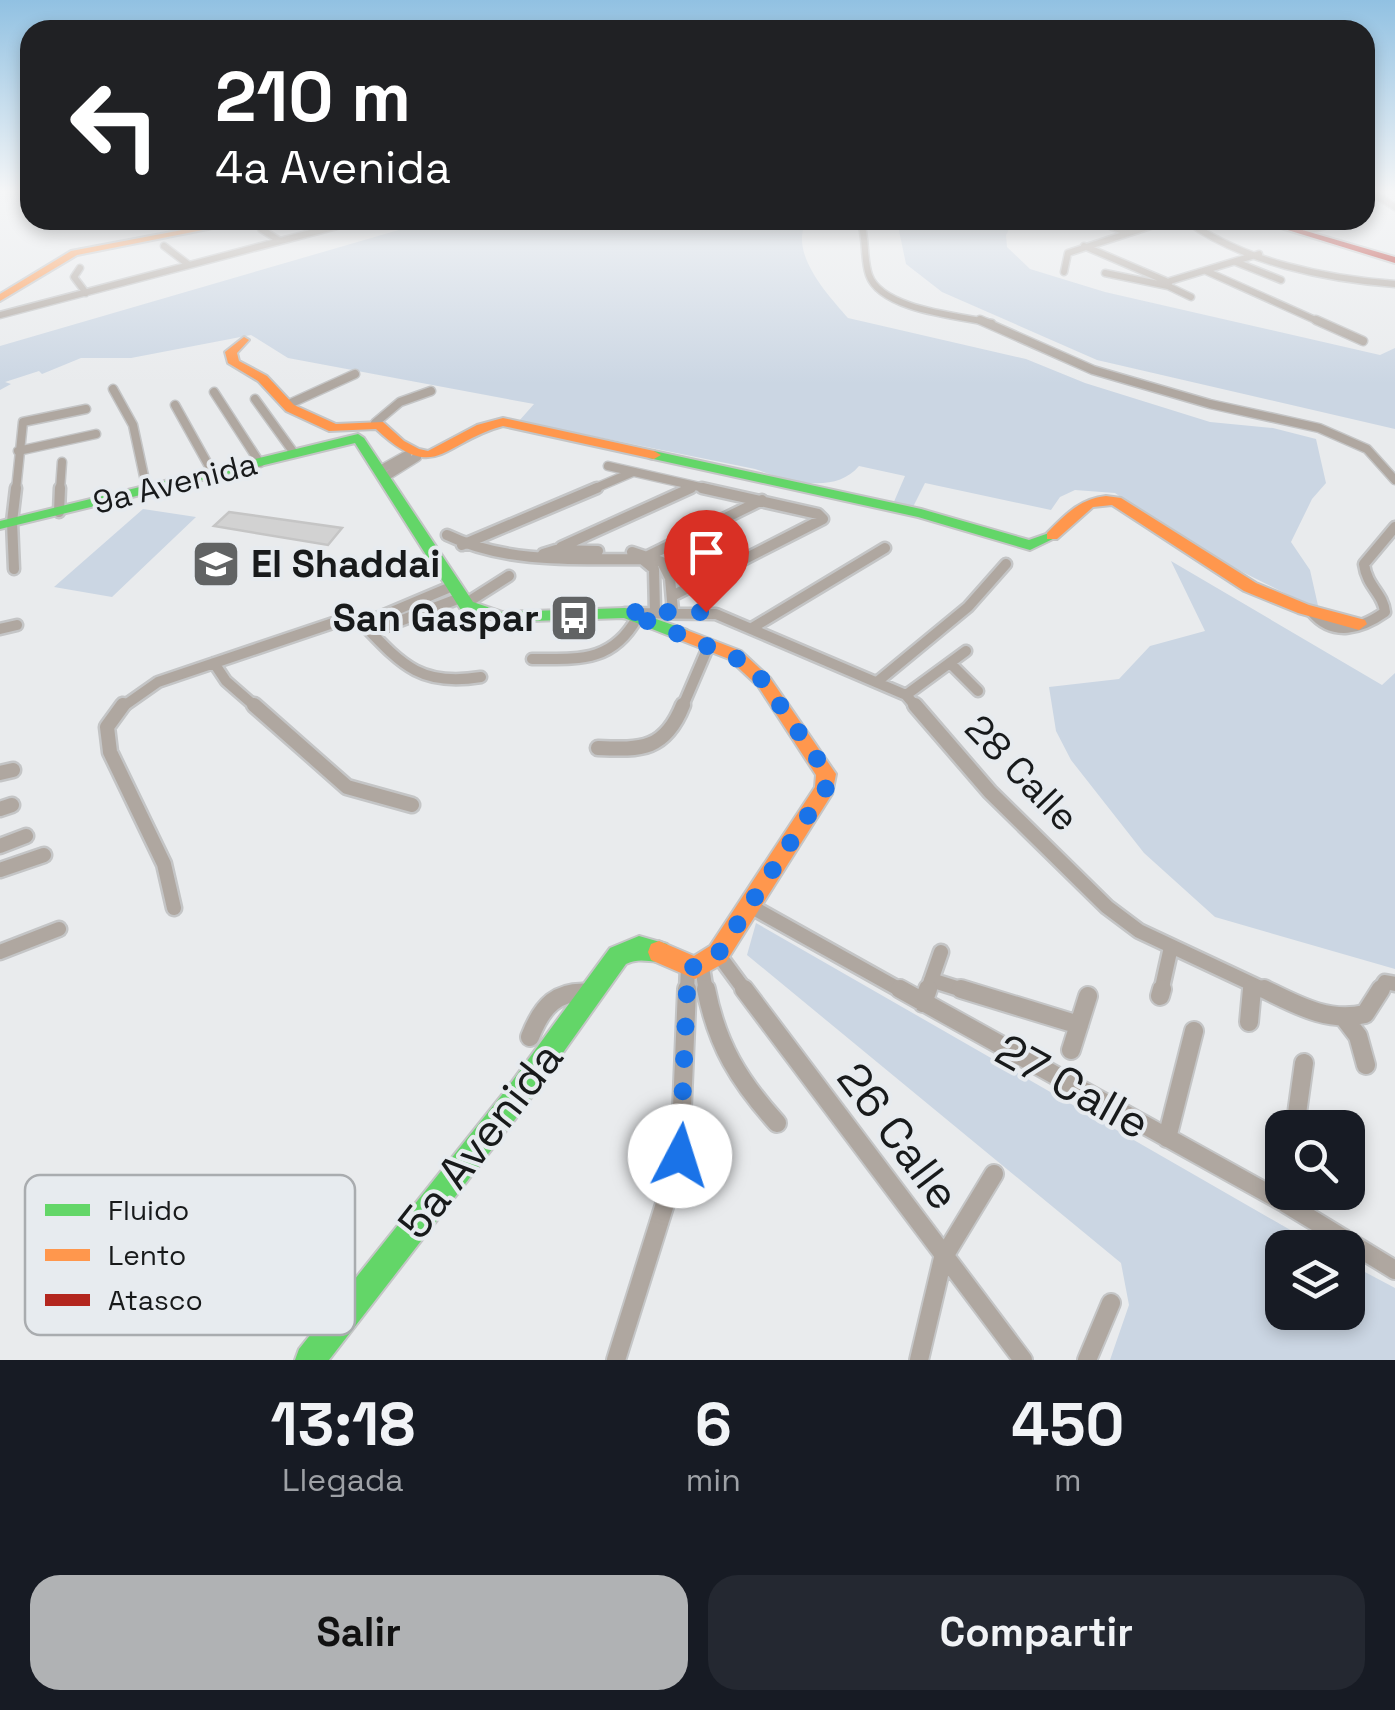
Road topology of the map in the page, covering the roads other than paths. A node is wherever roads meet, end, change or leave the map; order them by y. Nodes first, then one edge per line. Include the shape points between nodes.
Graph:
1 (67, 256) edge
2 (178, 256) edge
3 (221, 256) edge
4 (863, 256) edge
5 (1066, 256) edge
6 (1107, 256) edge
7 (1253, 256) edge
8 (1269, 256) edge
9 (1236, 262) junction
10 (189, 265) junction
11 (80, 268) dead end
12 (1206, 271) junction
13 (1064, 272) dead end
14 (1105, 272) dead end
15 (1282, 280) dead end
16 (1168, 284) junction
17 (1394, 284) edge
18 (4, 293) edge
19 (86, 293) junction
20 (1191, 297) dead end
21 (0, 316) edge
22 (244, 340) dead end
23 (1363, 341) dead end
24 (355, 374) dead end
25 (113, 389) dead end
26 (432, 391) dead end
27 (214, 392) dead end
28 (255, 398) dead end
29 (174, 405) dead end
30 (287, 405) junction
31 (86, 410) dead end
32 (374, 424) junction
33 (96, 434) dead end
34 (18, 451) junction
35 (294, 453) junction
36 (412, 456) junction
37 (62, 462) dead end
38 (260, 463) junction
39 (608, 466) dead end
40 (632, 472) junction
41 (383, 474) junction
42 (214, 475) junction
43 (1395, 480) edge
44 (695, 486) junction
45 (147, 492) junction
46 (762, 500) junction
47 (59, 512) junction
48 (6, 523) edge
49 (1395, 528) edge
50 (447, 535) dead end
51 (462, 544) junction
52 (885, 548) dead end
53 (555, 554) junction
54 (647, 556) junction
55 (1006, 564) dead end
56 (14, 569) dead end
57 (509, 576) dead end
58 (459, 596) junction
59 (672, 596) junction
60 (673, 611) junction
61 (639, 614) junction
62 (1360, 624) joint
63 (17, 625) dead end
64 (367, 628) junction
65 (752, 628) junction
66 (0, 629) edge
67 (709, 644) junction
68 (966, 651) dead end
69 (532, 660) dead end
70 (214, 663) junction
71 (950, 663) junction
72 (481, 676) dead end
73 (877, 682) junction
74 (978, 691) dead end
75 (906, 695) junction
76 (598, 748) dead end
77 (412, 805) dead end
78 (26, 836) dead end
79 (0, 846) edge
80 (44, 855) dead end
81 (0, 870) edge
82 (750, 906) junction
83 (174, 908) dead end
84 (59, 929) dead end
85 (1171, 948) junction
86 (0, 952) edge
87 (941, 952) dead end
88 (718, 954) junction
89 (695, 967) junction
90 (931, 980) junction
91 (1395, 984) edge
92 (1252, 985) junction
93 (592, 993) junction
94 (1088, 996) dead end
95 (1160, 996) dead end
96 (922, 1002) junction
97 (1351, 1018) junction
98 (1249, 1022) dead end
99 (1079, 1025) junction
100 (1194, 1031) dead end
101 (530, 1037) dead end
102 (1072, 1050) dead end
103 (1304, 1064) dead end
104 (1366, 1065) dead end
105 (1298, 1110) edge
106 (777, 1122) dead end
107 (1167, 1138) junction
108 (994, 1174) dead end
109 (1265, 1187) edge
110 (1304, 1210) edge
111 (943, 1258) junction
112 (1395, 1270) edge
113 (355, 1303) edge
114 (1111, 1303) dead end
115 (330, 1335) edge
116 (310, 1360) edge
117 (616, 1360) edge
118 (919, 1360) edge
119 (1023, 1360) edge
120 (1087, 1360) edge

1 - 18 street
2 - 10 street
3 - 10 street
4 - 43 street via 887,298 993,323 1094,370 1319,428 1366,449
5 - 13 street
6 - 16 street
7 - 9 street
8 - 17 street via 1345,280
9 - 12 street
9 - 15 street
10 - 19 street
11 - 19 street via 74,277
12 - 16 street
12 - 23 street
14 - 16 street
16 - 20 street
19 - 21 street
22 - 30 street via 231,352 234,363 260,372
24 - 30 street
25 - 45 street via 133,425
26 - 32 street via 400,402
27 - 38 street
28 - 35 street
29 - 42 street
30 - 32 street via 340,430
31 - 34 street via 23,422
32 - 36 street
33 - 34 street
34 - 48 street
35 - 38 street, 9a Avenida
35 - 41 street, 9a Avenida via 362,440
36 - 41 street
36 - 62 street via 454,444 478,425 504,422 920,513 1030,545 1045,542 1092,502 1117,500 1216,569 1312,612
37 - 47 street
38 - 42 street, 9a Avenida
39 - 40 street
40 - 44 street
40 - 51 street
41 - 58 street
42 - 45 street, 9a Avenida
44 - 46 street
44 - 53 street
45 - 47 street, 9a Avenida
46 - 54 street
46 - 59 street via 824,519
47 - 48 street, 9a Avenida
48 - 56 street
49 - 62 street via 1364,564 1366,582 1384,612
50 - 51 street
51 - 53 street
52 - 65 street
53 - 54 street
54 - 59 street via 668,570
54 - 61 street via 654,569
55 - 73 street via 968,607
57 - 58 street
58 - 61 street via 490,617
58 - 64 street
59 - 60 street
60 - 61 street, 28 Calle
60 - 65 street, 28 Calle via 716,614
61 - 67 street
61 - 69 street via 626,641 598,656
63 - 66 street
64 - 70 street via 333,623
64 - 72 street via 412,672 454,683
65 - 73 street, 28 Calle
67 - 76 street via 688,682 688,704 671,730 639,750
67 - 82 street via 752,668 826,774 826,788
68 - 71 street
70 - 77 street via 226,681 348,787
70 - 83 street via 134,694 107,727 110,752 164,864
71 - 74 street
71 - 75 street
73 - 75 street, 28 Calle
75 - 85 street, 28 Calle via 990,792 1107,907
78 - 79 street
80 - 81 street
82 - 88 street
82 - 96 street, 27 Calle
84 - 86 street
85 - 92 street, 28 Calle
85 - 95 street
87 - 90 street
88 - 89 street
88 - 111 street, 26 Calle
89 - 93 street, 5a Avenida via 646,945 626,950
89 - 106 street via 722,1055
89 - 117 street via 680,1156
90 - 96 street
90 - 99 street
91 - 97 street via 1385,982 1365,1014
92 - 97 street, 28 Calle via 1313,1012
92 - 98 street
93 - 101 street via 573,989 555,995
93 - 113 street, 5a Avenida
94 - 99 street
96 - 107 street, 27 Calle
97 - 104 street
99 - 102 street
100 - 107 street
103 - 105 street
107 - 109 street, 27 Calle
108 - 111 street
110 - 112 street, 27 Calle
111 - 118 street
111 - 119 street, 26 Calle
114 - 120 street
115 - 116 street, 5a Avenida

